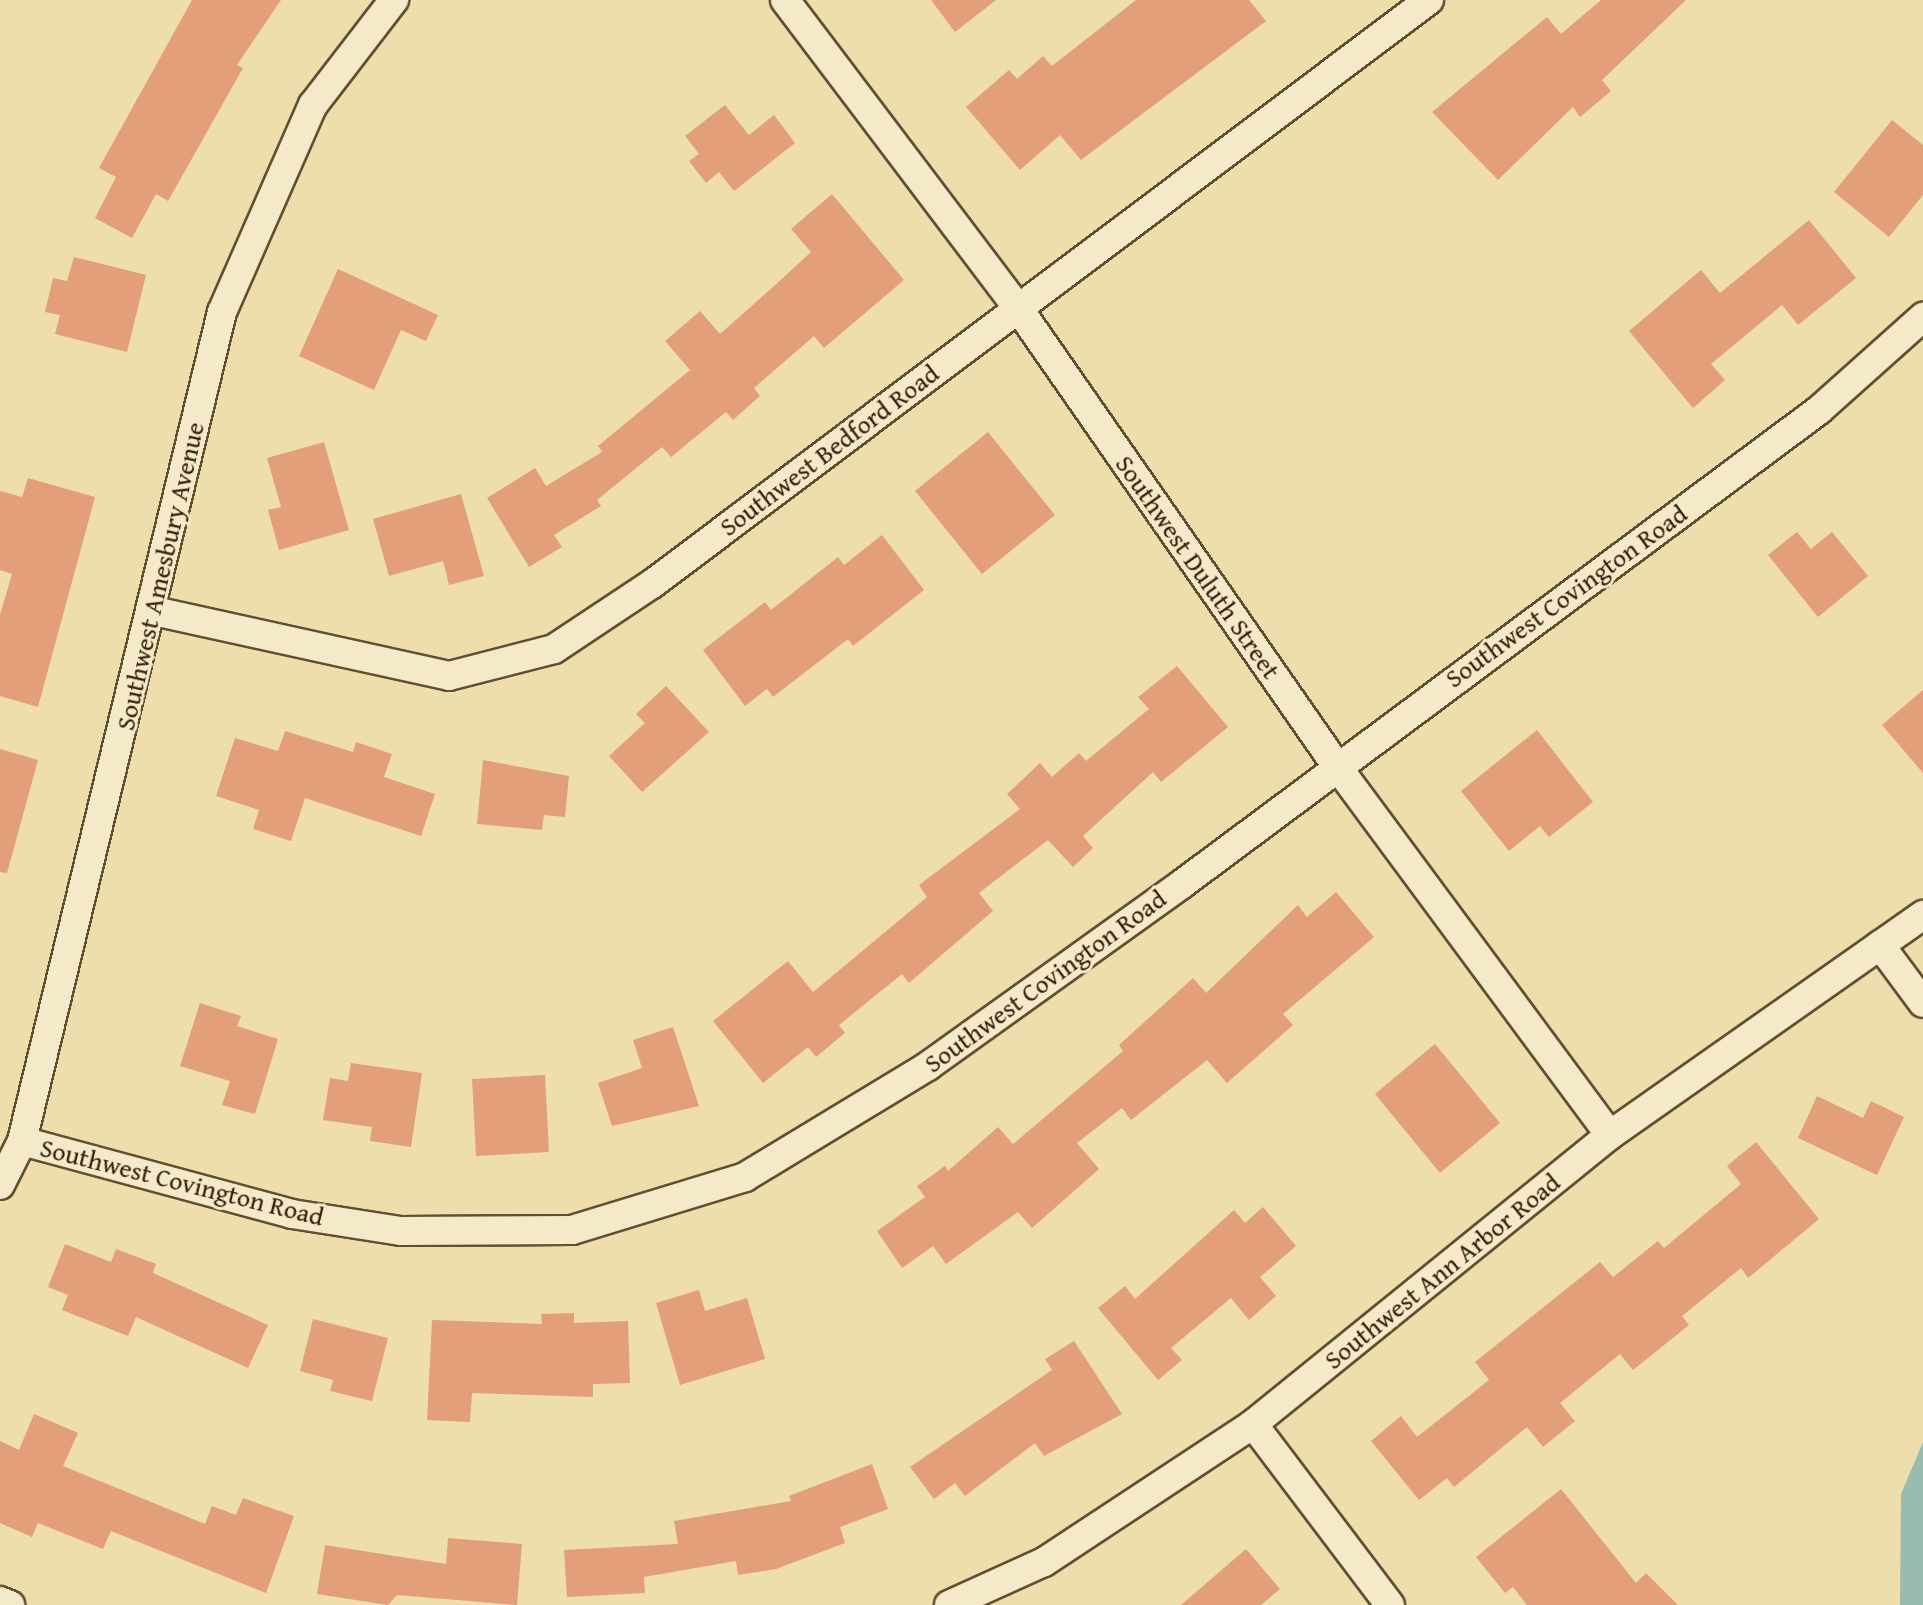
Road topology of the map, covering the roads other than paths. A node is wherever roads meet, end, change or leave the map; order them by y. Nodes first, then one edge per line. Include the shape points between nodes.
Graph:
1 (394, 0) edge
2 (785, 0) edge
3 (1429, 0) edge
4 (1018, 308) junction
5 (1923, 317) edge
6 (154, 611) junction
7 (1336, 765) junction
8 (1923, 915) edge
9 (1880, 945) junction
10 (1923, 1003) edge
11 (1610, 1135) junction
12 (22, 1141) junction
13 (0, 1185) edge
14 (1253, 1424) junction
15 (0, 1601) edge
16 (10, 1605) edge
17 (949, 1605) edge
18 (1390, 1605) edge

1 - 6 street, Southwest Amesbury Avenue via 313,105 222,312
2 - 4 street, Southwest Duluth Street
3 - 4 street, Southwest Bedford Road
4 - 6 street, Southwest Bedford Road via 554,649 449,676
4 - 7 street, Southwest Duluth Street
5 - 7 street, Southwest Covington Road via 1819,410
6 - 12 street, Southwest Amesbury Avenue
7 - 11 street, Southwest Duluth Street
7 - 12 street, Southwest Covington Road via 915,1074 745,1177 572,1230 401,1231 292,1214
8 - 9 street, Southwest Ann Arbor Road
9 - 10 street
9 - 11 street, Southwest Ann Arbor Road
11 - 14 street, Southwest Ann Arbor Road
12 - 13 street, Southwest Amesbury Avenue
14 - 17 street, Southwest Ann Arbor Road via 1044,1562
14 - 18 street
15 - 16 street

